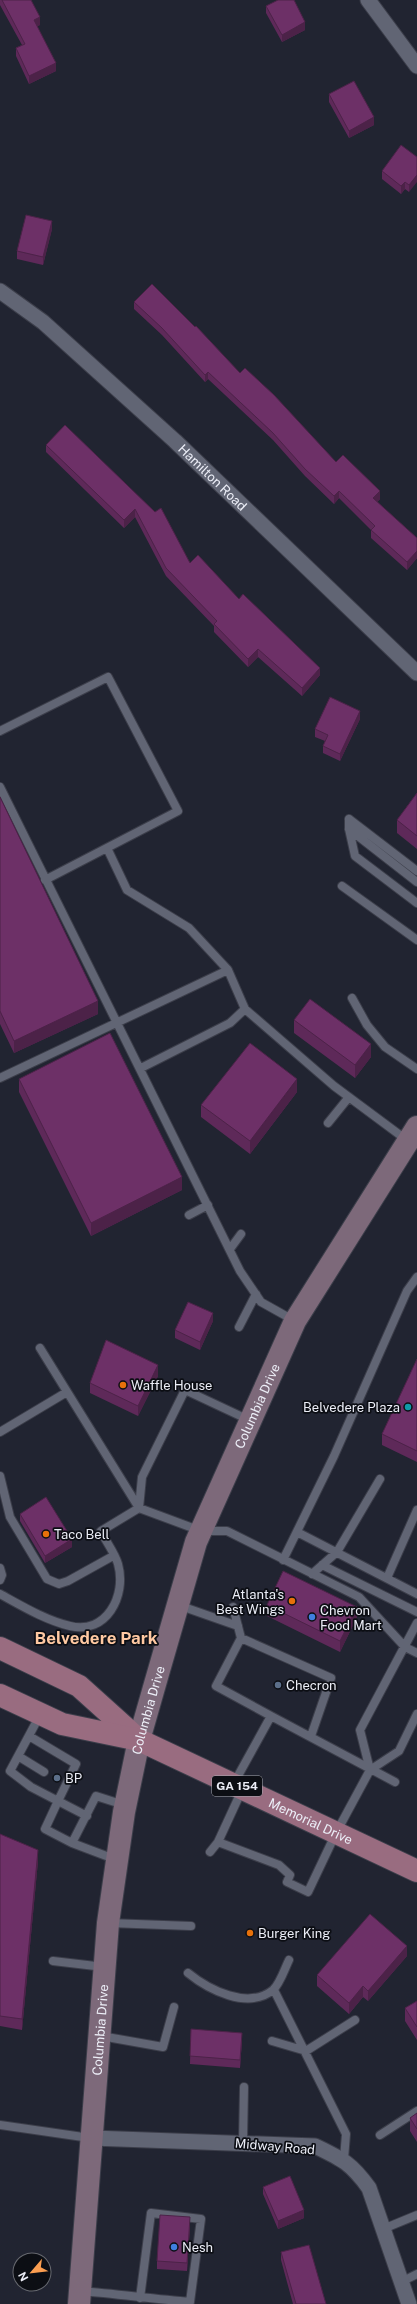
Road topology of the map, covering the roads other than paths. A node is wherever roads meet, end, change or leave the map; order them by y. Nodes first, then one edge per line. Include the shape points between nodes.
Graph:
1 (368, 0) edge
2 (417, 66) edge
3 (0, 291) edge
4 (417, 673) edge
5 (0, 731) edge
6 (0, 787) edge
7 (349, 828) junction
8 (107, 848) junction
9 (417, 871) edge
10 (45, 880) junction
11 (417, 882) edge
12 (342, 886) dead end
13 (417, 903) edge
14 (417, 940) edge
15 (228, 970) junction
16 (352, 998) dead end
17 (245, 1009) junction
18 (116, 1022) junction
19 (141, 1068) junction
20 (417, 1069) edge
21 (0, 1078) edge
22 (349, 1097) junction
23 (328, 1123) dead end
24 (414, 1138) edge
25 (208, 1205) junction
26 (189, 1215) dead end
27 (241, 1234) dead end
28 (230, 1250) junction
29 (417, 1277) edge
30 (256, 1294) junction
31 (295, 1321) junction
32 (239, 1327) dead end
33 (40, 1348) dead end
34 (67, 1392) junction
35 (250, 1421) junction
36 (0, 1432) edge
37 (0, 1476) edge
38 (380, 1479) dead end
39 (139, 1508) junction
40 (417, 1510) edge
41 (201, 1531) junction
42 (297, 1532) junction
43 (337, 1552) junction
44 (114, 1556) junction
45 (284, 1560) junction
46 (322, 1566) junction
47 (0, 1568) edge
48 (312, 1574) junction
49 (387, 1578) junction
50 (0, 1580) edge
51 (0, 1594) edge
52 (417, 1594) edge
53 (178, 1605) junction
54 (233, 1607) dead end
55 (417, 1612) edge
56 (417, 1623) edge
57 (238, 1626) junction
58 (240, 1638) junction
59 (405, 1647) junction
60 (0, 1648) edge
61 (417, 1653) edge
62 (0, 1695) edge
63 (40, 1714) junction
64 (417, 1714) edge
65 (271, 1716) junction
66 (29, 1736) junction
67 (311, 1736) junction
68 (139, 1740) junction
69 (18, 1756) junction
70 (370, 1770) junction
71 (44, 1772) dead end
72 (395, 1782) dead end
73 (238, 1787) junction
74 (58, 1801) junction
75 (126, 1805) junction
76 (87, 1816) junction
77 (336, 1833) junction
78 (218, 1842) junction
79 (72, 1843) junction
80 (210, 1852) dead end
81 (117, 1860) junction
82 (417, 1872) edge
83 (108, 1923) junction
84 (190, 1926) dead end
85 (289, 1960) dead end
86 (53, 1961) dead end
87 (104, 1968) junction
88 (188, 1973) dead end
89 (274, 1990) junction
90 (174, 2007) dead end
91 (355, 2020) dead end
92 (100, 2036) junction
93 (272, 2041) dead end
94 (306, 2051) junction
95 (244, 2087) dead end
96 (417, 2111) edge
97 (0, 2125) edge
98 (380, 2135) dead end
99 (92, 2138) junction
100 (244, 2142) junction
101 (344, 2159) junction
102 (417, 2215) edge
103 (383, 2230) junction
104 (417, 2274) edge
105 (401, 2282) junction
106 (80, 2298) edge
107 (140, 2298) junction
108 (409, 2304) edge

1 - 2 street
3 - 4 street, Hamilton Road via 44,322 175,441
5 - 8 lane via 108,677 178,810
6 - 10 lane
7 - 9 lane via 349,819
7 - 11 lane
7 - 13 lane via 355,856
8 - 10 lane
8 - 15 lane via 128,890 190,928
10 - 18 lane
12 - 14 lane
15 - 17 lane
15 - 18 lane
16 - 20 lane via 367,1025 386,1047
17 - 19 lane via 230,1022
17 - 22 lane
18 - 19 lane
18 - 21 lane
19 - 25 lane
22 - 23 lane
22 - 24 lane
24 - 31 main road, Columbia Drive
25 - 26 lane
25 - 28 lane
27 - 28 lane
28 - 30 lane
29 - 42 lane via 407,1290 334,1456
30 - 31 lane via 261,1302
30 - 32 lane
31 - 35 main road, Columbia Drive
33 - 34 lane
34 - 36 lane
34 - 39 lane
35 - 39 lane via 185,1390 142,1477
35 - 41 main road, Columbia Drive
37 - 44 lane via 10,1517 47,1579 59,1584 68,1581
38 - 43 lane
39 - 41 lane
39 - 44 lane via 101,1531
40 - 49 lane
41 - 45 lane via 227,1531
41 - 53 main road, Columbia Drive
42 - 43 lane
42 - 45 lane
43 - 46 lane
43 - 49 lane
44 - 51 lane via 118,1564 119,1592 115,1607 107,1617 90,1626 70,1626 31,1611
45 - 48 lane
46 - 48 lane
46 - 55 lane
47 - 50 lane
48 - 59 lane via 359,1598
49 - 52 lane
53 - 57 lane
53 - 68 main road, Columbia Drive
54 - 57 lane
56 - 59 lane
57 - 58 lane
58 - 65 lane via 216,1686
58 - 67 lane via 331,1678
59 - 61 lane
59 - 70 lane via 360,1730
60 - 68 main road, Memorial Drive / GA 154 via 79,1686
62 - 63 main road, Memorial Drive / GA 154
63 - 66 lane
63 - 68 main road, Memorial Drive / GA 154 via 62,1724
64 - 70 lane via 399,1751
65 - 67 lane
65 - 73 lane
66 - 69 lane
66 - 74 lane via 76,1764 64,1784
67 - 70 lane
68 - 73 main road, Memorial Drive / GA 154
68 - 75 main road, Columbia Drive
69 - 71 lane
69 - 74 lane via 10,1771 31,1787
70 - 72 lane
70 - 77 lane
73 - 77 main road, Memorial Drive / GA 154
73 - 78 lane
74 - 76 lane
74 - 79 lane via 45,1829
75 - 76 lane via 96,1796
75 - 81 main road, Columbia Drive
76 - 79 lane
77 - 78 lane via 308,1892 287,1882 290,1875 279,1865
77 - 82 main road, Memorial Drive / GA 154
78 - 80 lane
79 - 81 lane
81 - 83 main road, Columbia Drive
83 - 84 lane
83 - 87 main road, Columbia Drive
85 - 89 lane
86 - 87 lane
87 - 92 main road, Columbia Drive
88 - 89 lane via 205,1986 255,2000
89 - 94 lane
90 - 92 lane via 163,2047
91 - 94 lane
92 - 99 main road, Columbia Drive
93 - 94 lane
94 - 101 lane via 346,2134
95 - 100 lane
96 - 98 lane
97 - 99 lane
99 - 100 street, Midway Road
99 - 106 main road, Columbia Drive
100 - 101 street, Midway Road via 315,2146
101 - 103 street, Midway Road via 369,2188
102 - 103 lane
103 - 105 street, Midway Road
104 - 105 lane
105 - 108 street, Midway Road
106 - 107 lane
107 - 107 lane via 190,2302 201,2219 151,2213

